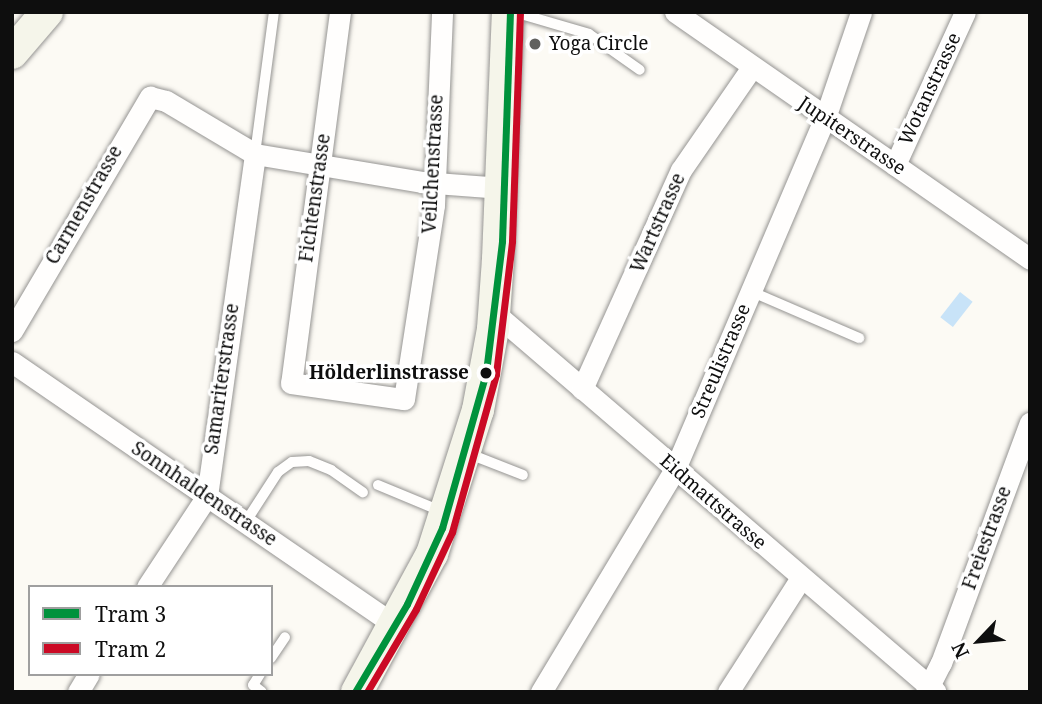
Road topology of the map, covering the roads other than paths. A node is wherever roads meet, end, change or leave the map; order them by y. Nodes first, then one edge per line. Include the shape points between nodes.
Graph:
1 (47, 12) edge
2 (274, 12) edge
3 (340, 12) edge
4 (442, 12) edge
5 (508, 12) edge
6 (514, 12) edge
7 (675, 12) edge
8 (861, 12) edge
9 (965, 12) edge
10 (12, 53) edge
11 (752, 66) junction
12 (640, 70) dead end
13 (825, 118) junction
14 (255, 154) junction
15 (895, 165) junction
16 (319, 167) junction
17 (433, 182) junction
18 (502, 188) junction
19 (1030, 259) edge
20 (750, 291) junction
21 (491, 310) junction
22 (12, 331) edge
23 (859, 338) dead end
24 (12, 362) edge
25 (582, 389) junction
26 (404, 399) joint
27 (1030, 423) edge
28 (467, 453) junction
29 (675, 469) junction
30 (523, 475) dead end
31 (378, 485) dead end
32 (363, 492) dead end
33 (207, 496) junction
34 (436, 509) junction
35 (245, 523) junction
36 (421, 567) junction
37 (801, 578) junction
38 (148, 585) edge
39 (395, 625) junction
40 (285, 638) dead end
41 (273, 655) edge
42 (88, 676) edge
43 (259, 676) edge
44 (931, 690) edge
45 (78, 692) edge
46 (262, 692) edge
47 (357, 692) edge
48 (541, 692) edge
49 (728, 692) edge

1 - 10 main road
2 - 14 lane
3 - 16 street, Fichtenstrasse
4 - 17 street, Veilchenstrasse
5 - 18 main road
6 - 12 lane via 589,34
7 - 11 street, Jupiterstrasse
8 - 13 street, Streulistrasse
9 - 15 street, Wotanstrasse
11 - 13 street, Jupiterstrasse
11 - 25 street, Wartstrasse via 681,170
13 - 15 street, Jupiterstrasse
13 - 20 street, Streulistrasse
14 - 16 street
14 - 22 street, Carmenstrasse via 166,101 150,97 138,110
14 - 33 street, Samariterstrasse
15 - 19 street, Jupiterstrasse
16 - 17 street
16 - 26 street, Fichtenstrasse via 292,375
17 - 18 street
17 - 26 street, Veilchenstrasse via 434,205
18 - 21 main road
20 - 23 lane
20 - 29 street, Streulistrasse
21 - 25 street, Eidmattstrasse
21 - 28 main road via 489,356
21 - 34 main road via 483,325
24 - 33 street, Sonnhaldenstrasse
25 - 29 street, Eidmattstrasse
27 - 44 street, Freiestrasse
28 - 30 lane
28 - 36 main road via 436,543
29 - 37 street, Eidmattstrasse
29 - 48 street, Streulistrasse
31 - 34 lane
32 - 35 lane via 331,470 309,461 292,462 278,472
33 - 35 street, Sonnhaldenstrasse
33 - 38 street, Samariterstrasse
34 - 36 main road via 420,555
35 - 39 street, Sonnhaldenstrasse
36 - 39 main road
37 - 44 street, Eidmattstrasse
37 - 49 street
39 - 47 main road
40 - 41 lane
42 - 45 street
43 - 46 lane via 253,685

